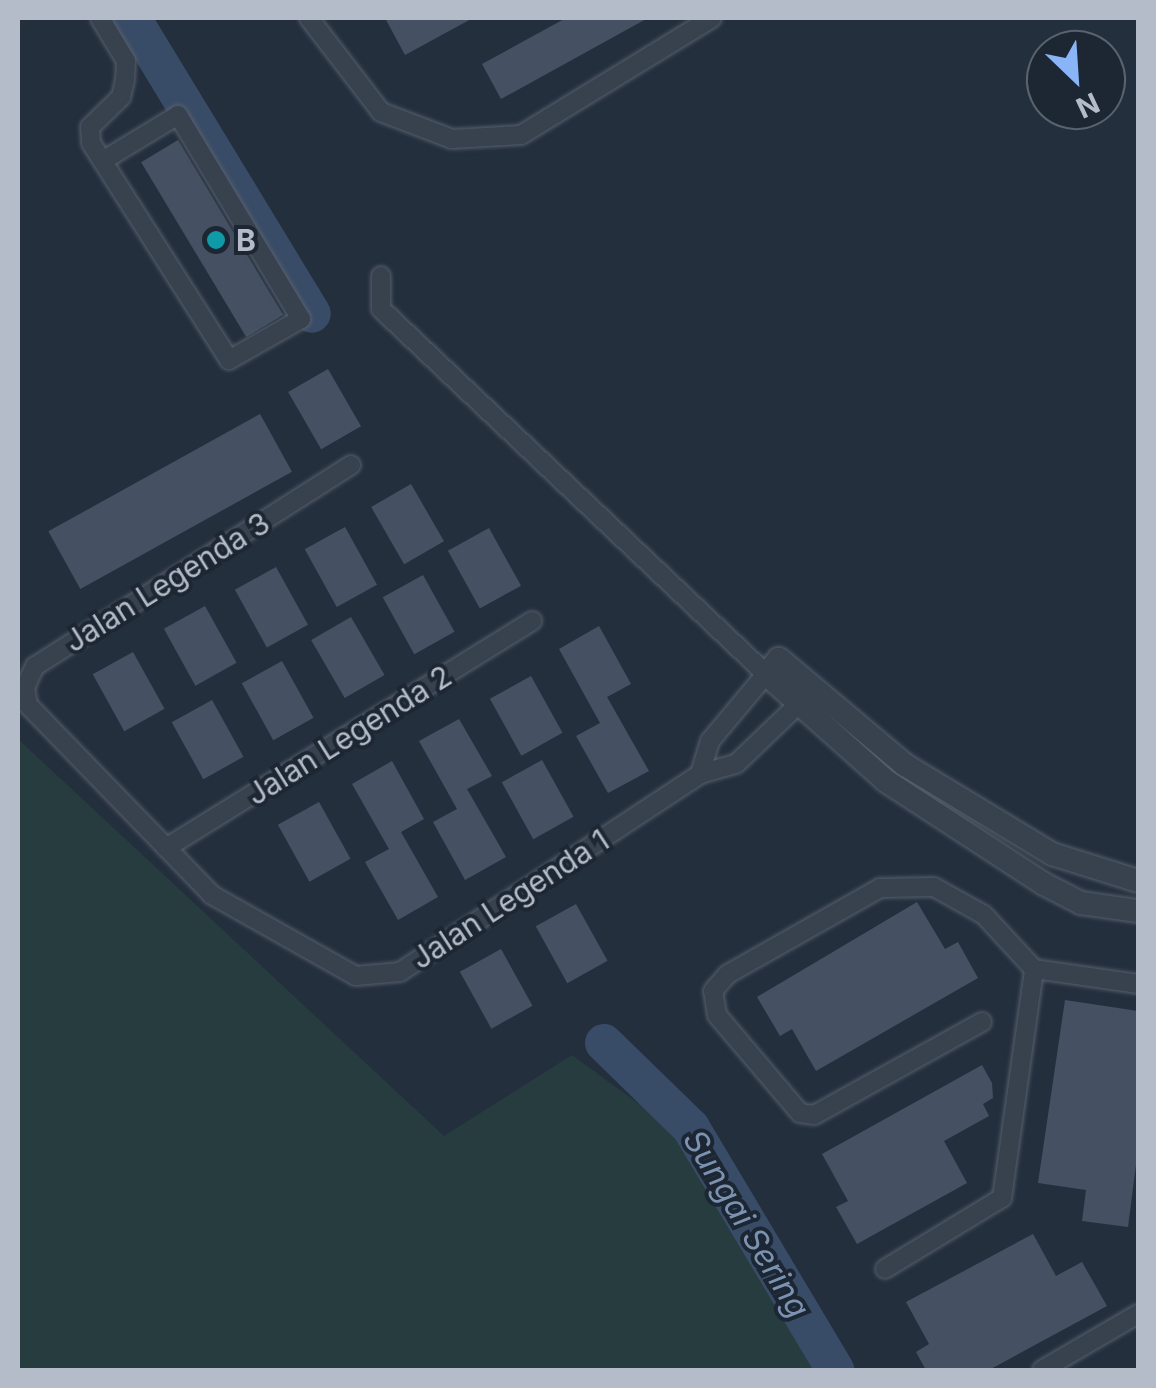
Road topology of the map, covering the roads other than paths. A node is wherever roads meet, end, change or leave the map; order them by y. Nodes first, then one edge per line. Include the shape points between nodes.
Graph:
1 (100, 18) edge
2 (332, 18) edge
3 (712, 18) edge
4 (312, 22) edge
5 (104, 160) junction
6 (381, 276) dead end
7 (351, 465) dead end
8 (532, 621) dead end
9 (772, 666) junction
10 (807, 696) junction
11 (700, 774) junction
12 (166, 848) junction
13 (1138, 881) edge
14 (1138, 911) edge
15 (1034, 968) junction
16 (1138, 984) edge
17 (982, 1022) dead end
18 (885, 1269) dead end
19 (1138, 1314) edge
20 (1042, 1370) edge

1 - 5 street via 126,62 121,98 90,127
2 - 4 street
3 - 4 street via 521,135 452,139 381,112
5 - 5 street via 229,360 301,319 178,115
6 - 9 street via 381,309
7 - 12 street, Jalan Legenda 3 via 34,666 28,705
8 - 12 street, Jalan Legenda 2
9 - 10 street
9 - 11 street via 710,741
10 - 11 street, Jalan Legenda 1 via 736,764
10 - 13 street via 1052,854
10 - 14 street via 886,780 1044,884 1081,903
11 - 12 street, Jalan Legenda 1 via 400,972 356,976 212,895
15 - 16 street
15 - 17 street via 984,915 934,886 880,888 728,974 713,991 718,1015 800,1112 814,1114
15 - 18 street via 1002,1198
19 - 20 street

